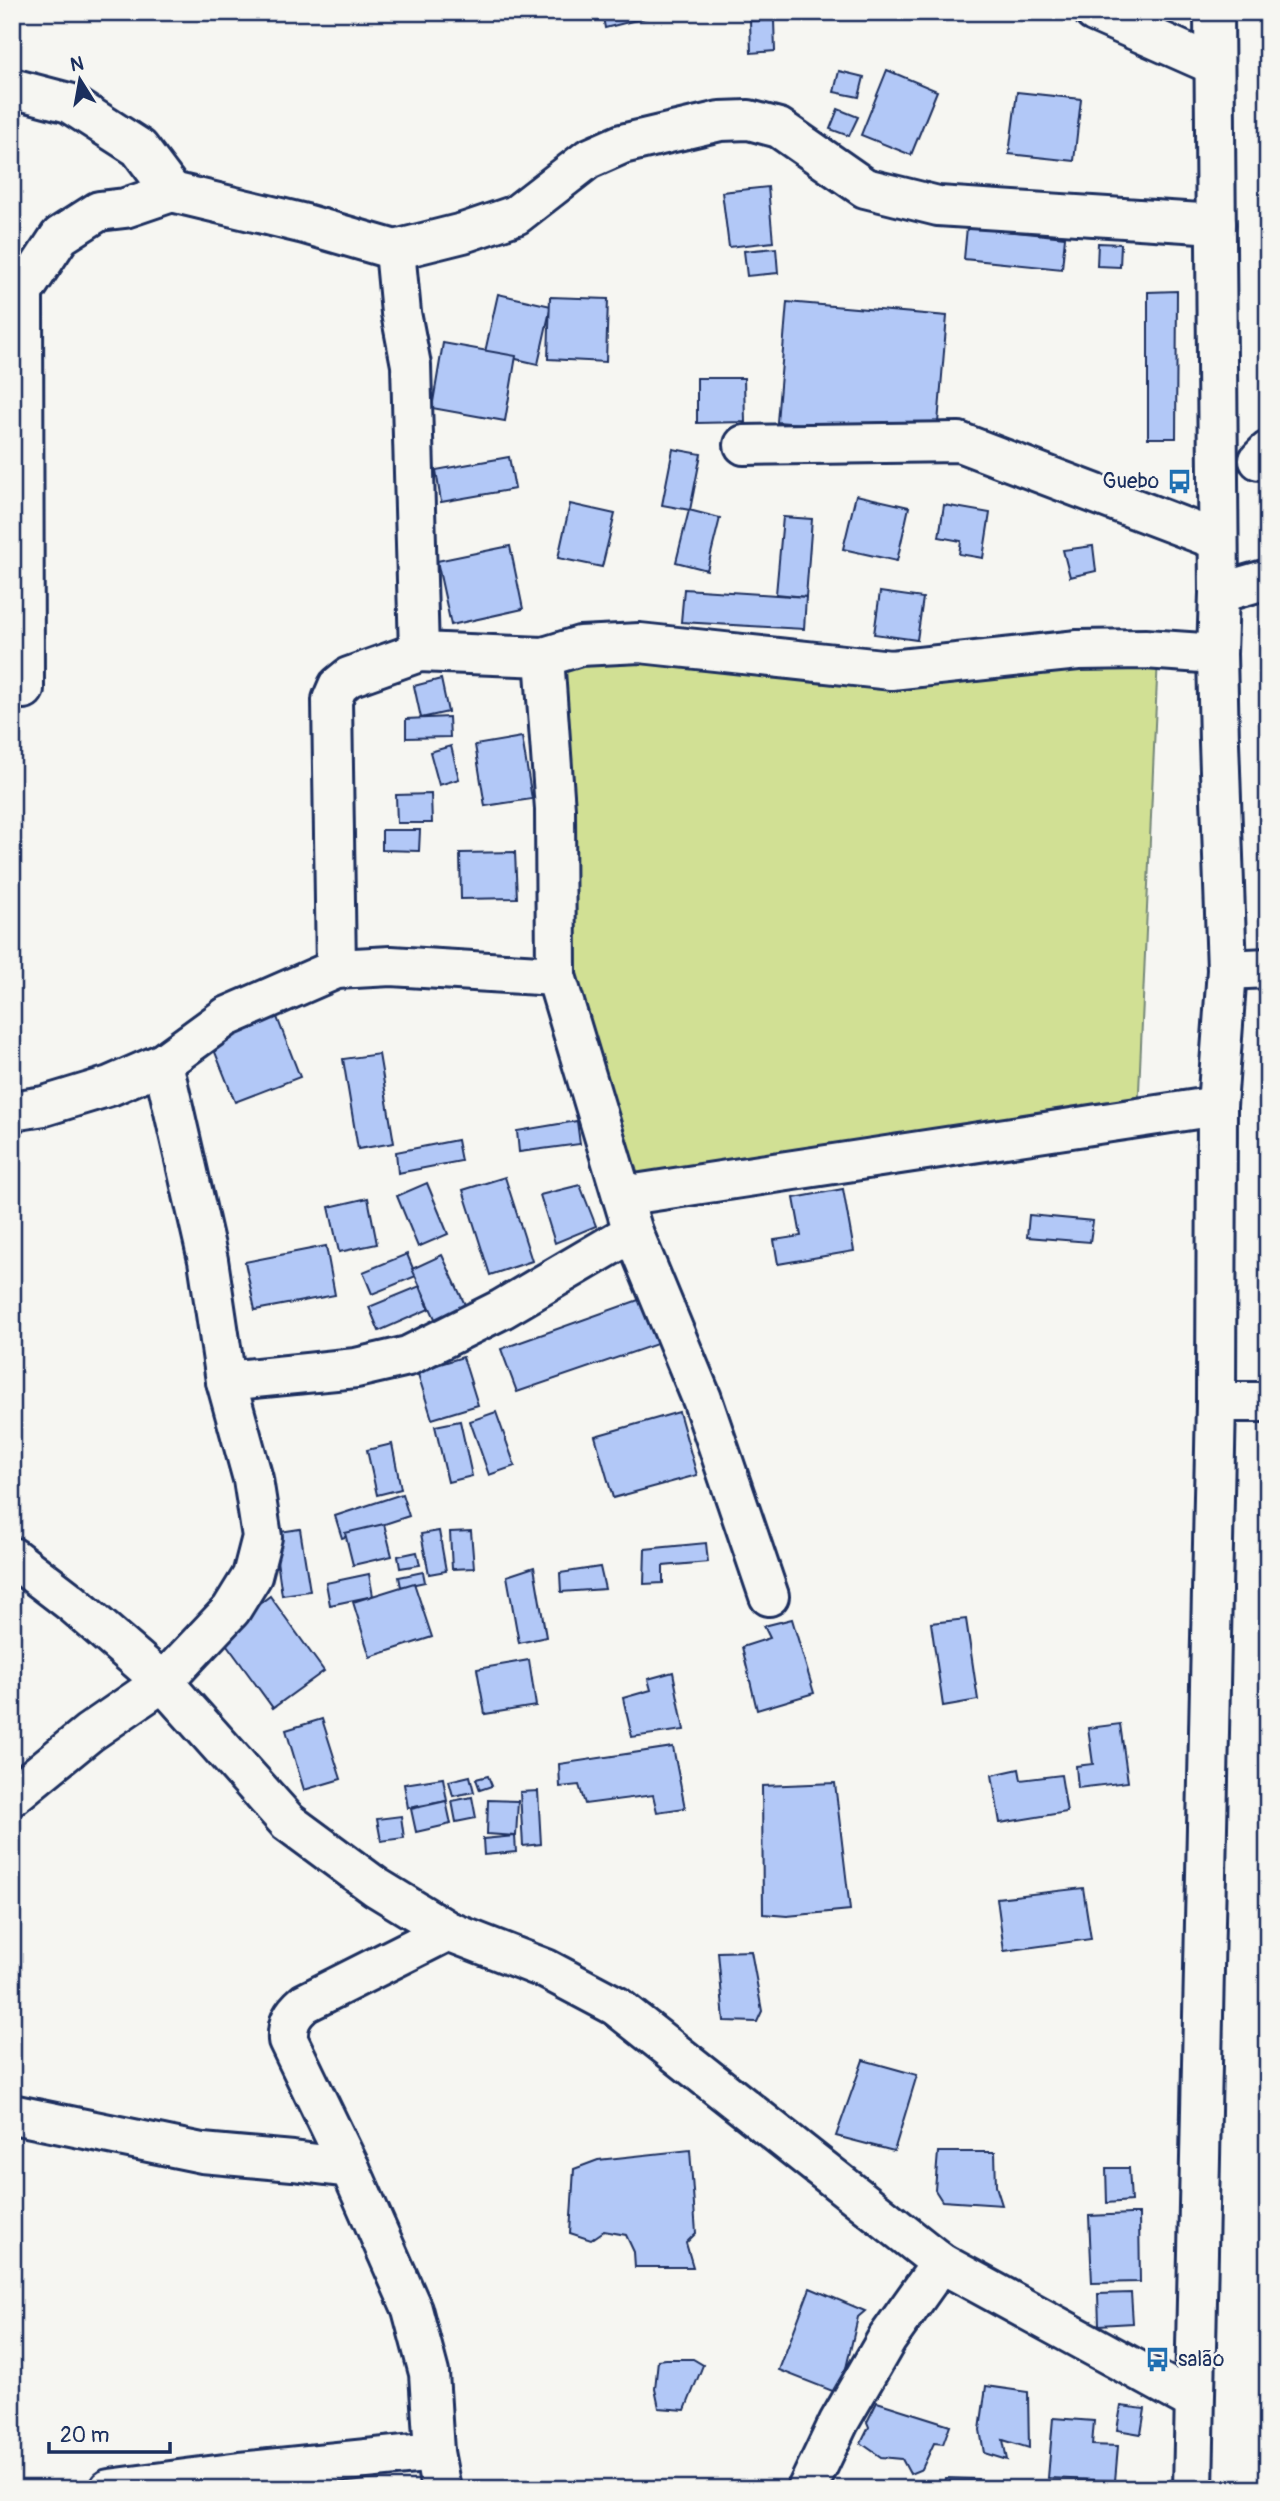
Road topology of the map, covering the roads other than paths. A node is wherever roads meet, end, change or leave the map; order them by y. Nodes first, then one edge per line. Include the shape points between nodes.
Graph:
1 (1094, 12) edge
2 (1214, 12) edge
3 (1214, 65) junction
4 (12, 88) edge
5 (172, 192) junction
6 (1216, 224) junction
7 (395, 250) junction
8 (18, 292) edge
9 (744, 444) dead end
10 (1217, 540) junction
11 (1268, 579) edge
12 (1219, 593) junction
13 (419, 652) junction
14 (1217, 654) junction
15 (544, 657) junction
16 (24, 689) dead end
17 (1268, 968) edge
18 (335, 969) junction
19 (1227, 970) junction
20 (556, 976) junction
21 (163, 1063) junction
22 (1217, 1106) junction
23 (12, 1111) edge
24 (622, 1196) junction
25 (633, 1232) junction
26 (226, 1381) junction
27 (1216, 1402) junction
28 (1268, 1402) edge
29 (12, 1557) edge
30 (769, 1596) dead end
31 (163, 1682) junction
32 (12, 1796) edge
33 (448, 1931) junction
34 (12, 2114) edge
35 (350, 2168) junction
36 (941, 2263) junction
37 (1194, 2401) junction
38 (435, 2452) junction
39 (109, 2489) edge
40 (441, 2489) edge
41 (807, 2489) edge
42 (1193, 2489) edge

1 - 3 street
2 - 3 street
3 - 6 street
4 - 5 street via 69,103 139,148
5 - 7 street
5 - 8 street via 125,208 99,211 60,236
6 - 7 street via 938,206 864,188 779,128 750,120 720,121 622,144 588,159 516,215
6 - 10 street
7 - 13 street via 411,365
8 - 16 street
9 - 10 street via 959,442
10 - 12 street
11 - 12 street
12 - 14 street
13 - 15 street
13 - 18 street via 349,677 332,700
14 - 15 street via 1078,650 891,670 640,643 580,646
14 - 19 street
15 - 20 street via 555,809
17 - 19 street
18 - 20 street via 391,966
18 - 21 street via 226,1017
19 - 22 street
20 - 24 street
21 - 23 street via 110,1086
21 - 26 street via 208,1260
22 - 24 street
22 - 27 street
24 - 25 street
25 - 26 street via 502,1309 408,1356 356,1368
25 - 30 street via 702,1399
26 - 31 street via 253,1479 261,1537 252,1576 231,1610
27 - 28 street
27 - 37 street
29 - 31 street
31 - 32 street via 89,1733
31 - 33 street via 288,1822 376,1887
33 - 35 street via 305,2003 287,2027 288,2040
33 - 36 street via 546,1969 615,2006
34 - 35 street via 202,2153
35 - 38 street via 412,2309 429,2373
36 - 37 street
36 - 41 street via 887,2339
37 - 42 street
38 - 39 street
38 - 40 street

